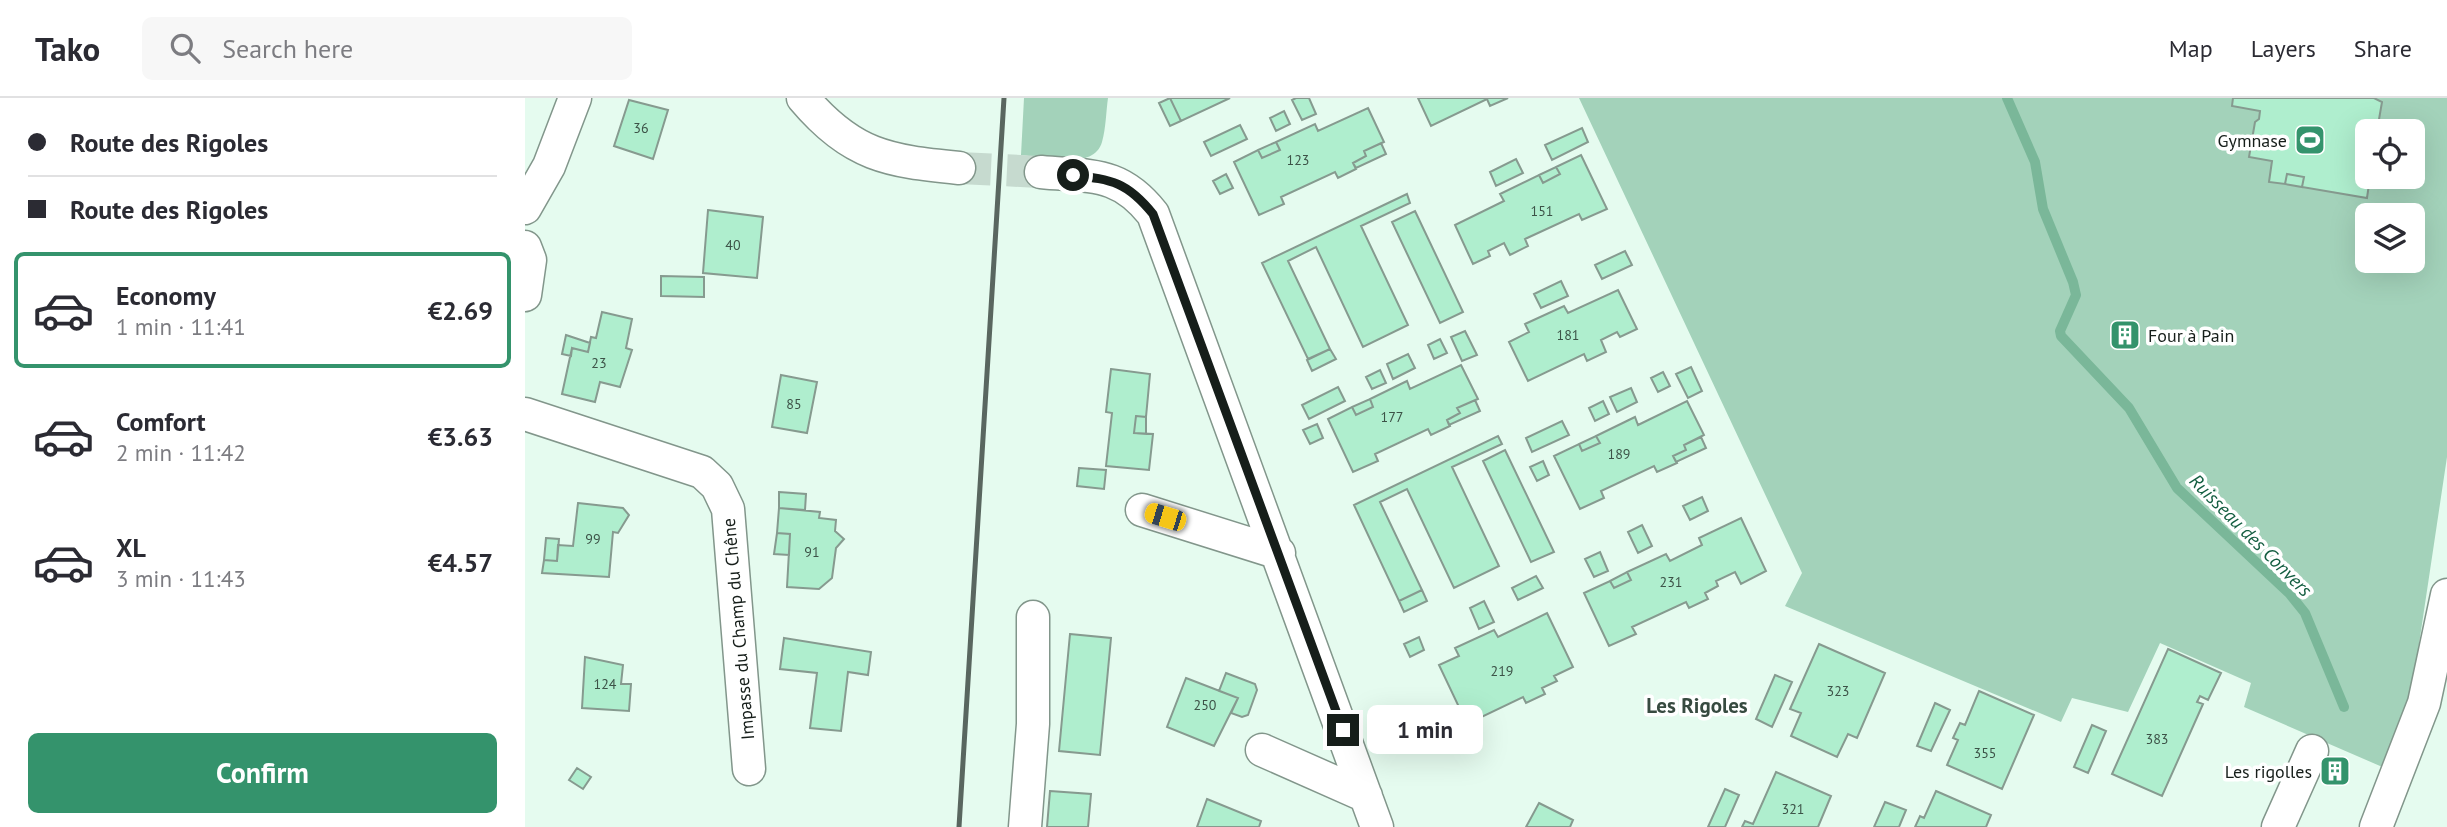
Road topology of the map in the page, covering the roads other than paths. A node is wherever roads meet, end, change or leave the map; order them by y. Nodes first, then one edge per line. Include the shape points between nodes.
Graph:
1 (575, 98) edge
2 (803, 98) edge
3 (959, 168) tunnel mouth
4 (1041, 172) tunnel mouth
5 (525, 208) edge
6 (525, 247) edge
7 (525, 295) edge
8 (525, 418) edge
9 (1142, 510) dead end
10 (1279, 553) junction
11 (2447, 595) edge
12 (1033, 617) dead end
13 (2435, 705) edge
14 (1262, 750) dead end
15 (2312, 751) dead end
16 (749, 769) dead end
17 (1366, 796) junction
18 (1024, 827) edge
19 (1377, 827) edge
20 (2278, 827) edge
21 (2376, 827) edge

1 - 5 street via 549,166
2 - 3 street via 862,149 902,163
4 - 10 street via 1113,181 1128,187 1153,214
6 - 7 street via 530,260
8 - 16 street, Impasse du Champ du Chêne via 702,472 717,486 728,509
9 - 10 street
10 - 17 street
11 - 13 street
12 - 18 street via 1033,724
13 - 21 street
14 - 17 street
15 - 20 street
17 - 19 street

